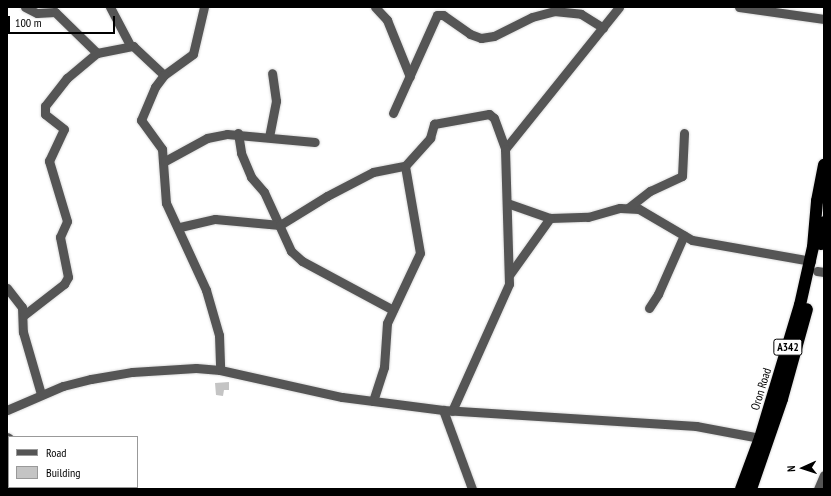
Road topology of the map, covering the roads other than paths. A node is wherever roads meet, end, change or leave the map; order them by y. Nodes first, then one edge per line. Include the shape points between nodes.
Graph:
1 (25, 7) edge
2 (110, 7) edge
3 (204, 7) edge
4 (375, 7) edge
5 (619, 7) edge
6 (739, 7) edge
7 (796, 10) edge
8 (442, 11) edge
9 (824, 19) edge
10 (603, 28) junction
11 (130, 45) junction
12 (97, 54) junction
13 (272, 73) dead end
14 (164, 75) junction
15 (410, 77) junction
16 (393, 113) dead end
17 (238, 133) junction
18 (684, 133) dead end
19 (269, 137) junction
20 (315, 142) dead end
21 (505, 149) junction
22 (165, 161) junction
23 (824, 165) edge
24 (405, 166) junction
25 (507, 203) junction
26 (628, 208) junction
27 (550, 218) junction
28 (824, 222) edge
29 (280, 225) junction
30 (180, 227) junction
31 (684, 235) junction
32 (817, 268) edge
33 (510, 274) junction
34 (7, 288) edge
35 (649, 308) dead end
36 (393, 310) junction
37 (24, 316) junction
38 (220, 370) junction
39 (41, 394) junction
40 (373, 401) junction
41 (7, 410) edge
42 (448, 410) junction
43 (760, 438) junction
44 (824, 475) edge
45 (472, 489) edge
46 (742, 489) edge
47 (751, 489) edge
48 (818, 489) edge

1 - 12 street via 37,13 55,12
2 - 11 street
3 - 14 street via 193,54
4 - 15 street via 388,20
5 - 10 street
6 - 7 street
7 - 9 street
8 - 10 street via 481,38 494,36 532,17 554,11 581,14
8 - 15 street via 434,18
10 - 21 street
11 - 12 street
11 - 14 street
12 - 37 street via 68,78 45,106 45,114 64,130 49,161 67,220 60,237 68,277 64,284
13 - 19 street via 276,101
14 - 22 street via 155,87 141,120 158,142
15 - 16 street
17 - 19 street
17 - 22 street via 207,138
17 - 29 street via 241,153 251,177 264,192
18 - 26 street via 682,176 650,192
19 - 20 street
21 - 24 street via 494,118 489,114 434,124 430,138
21 - 25 street
22 - 30 street via 166,203
23 - 32 highway, Oron Road / A342 via 817,201
24 - 29 street via 373,172
24 - 36 street via 420,253
25 - 27 street
25 - 33 street
26 - 27 street via 588,217
26 - 31 street via 648,212
27 - 33 street
28 - 32 highway, A342
29 - 30 street via 215,219
29 - 36 street via 291,251 302,261
30 - 38 street via 218,327
31 - 32 street via 700,242
31 - 35 street via 658,294
32 - 43 highway, Oron Road / A342
32 - 47 highway, A342 via 782,399
33 - 42 street via 506,293 478,349 469,378
34 - 37 street via 20,303
36 - 40 street via 386,329 384,367
37 - 39 street via 23,332
38 - 39 street via 163,369 111,374
38 - 40 street
39 - 41 street
40 - 42 street
42 - 43 street via 696,426
42 - 45 street
43 - 46 highway, Oron Road / A342
44 - 48 street

